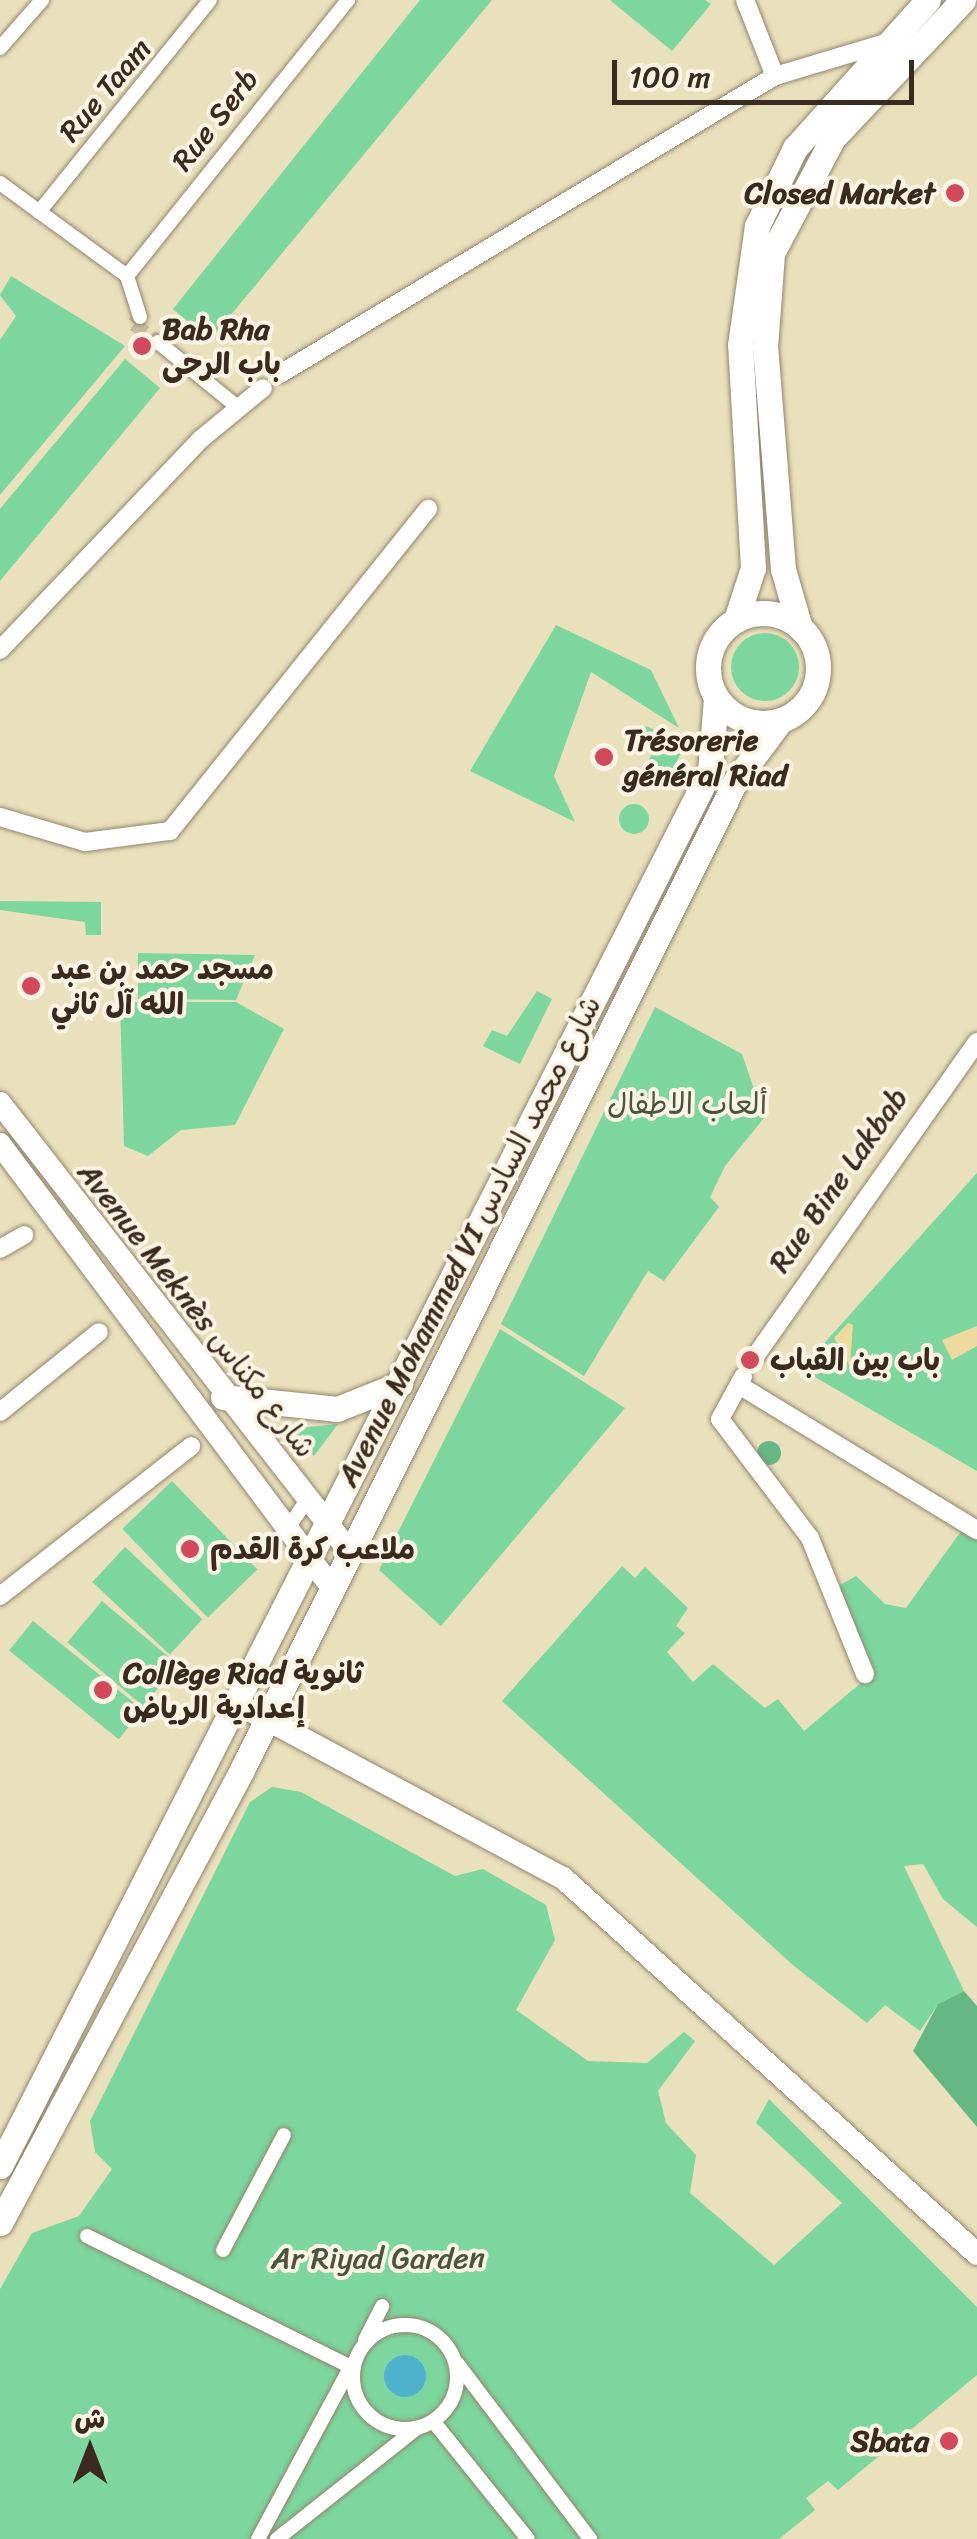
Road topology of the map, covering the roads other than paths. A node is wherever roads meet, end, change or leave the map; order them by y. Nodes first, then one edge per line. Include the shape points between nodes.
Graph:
1 (42, 0) edge
2 (210, 0) edge
3 (348, 0) edge
4 (745, 0) edge
5 (928, 0) edge
6 (964, 0) edge
7 (888, 42) junction
8 (0, 48) edge
9 (775, 76) junction
10 (0, 183) edge
11 (40, 212) junction
12 (128, 276) junction
13 (140, 317) tunnel mouth
14 (158, 342) tunnel mouth
15 (280, 374) dead end
16 (262, 388) dead end
17 (236, 405) junction
18 (428, 510) dead end
19 (736, 620) junction
20 (800, 628) junction
21 (0, 650) edge
22 (716, 698) junction
23 (781, 720) junction
24 (0, 817) edge
25 (977, 1042) edge
26 (0, 1103) edge
27 (0, 1144) edge
28 (24, 1235) dead end
29 (0, 1249) edge
30 (99, 1332) dead end
31 (754, 1358) dead end
32 (400, 1384) junction
33 (222, 1397) junction
34 (0, 1412) edge
35 (191, 1446) dead end
36 (306, 1501) junction
37 (326, 1526) junction
38 (288, 1528) junction
39 (977, 1530) edge
40 (350, 1551) junction
41 (310, 1558) junction
42 (332, 1588) junction
43 (0, 1596) edge
44 (865, 1674) dead end
45 (238, 1704) junction
46 (267, 1719) junction
47 (284, 2136) dead end
48 (2, 2157) edge
49 (33, 2170) junction
50 (0, 2222) edge
51 (87, 2236) dead end
52 (224, 2250) dead end
53 (977, 2254) edge
54 (382, 2306) dead end
55 (440, 2320) dead end
56 (448, 2348) junction
57 (360, 2349) junction
58 (351, 2367) junction
59 (432, 2421) junction
60 (418, 2427) junction
61 (258, 2539) edge
62 (277, 2539) edge
63 (528, 2539) edge
64 (590, 2539) edge

1 - 8 street
2 - 11 street, Rue Taam
3 - 12 street, Rue Serb
4 - 9 street
5 - 7 main road
6 - 20 main road via 833,138 772,253 765,347 783,569
7 - 9 street
7 - 19 main road via 780,171 748,260 740,344 754,540
9 - 15 street
10 - 11 street
11 - 12 street
12 - 13 street
14 - 17 street
16 - 17 street
17 - 21 street
18 - 24 street via 170,831 86,842
19 - 20 main road via 769,614
19 - 22 main road via 710,654
20 - 23 main road via 817,674 806,702
22 - 23 main road via 745,720
22 - 32 main road, Avenue Mohammed VI شارع محمد السادس via 710,771
23 - 40 main road, Avenue Mohammed VI شارع محمد السادس via 736,780
25 - 31 street, Rue Bine Lakbab
26 - 33 street, Avenue Meknès شارع مكناس
27 - 38 street, Avenue Meknès شارع مكناس
28 - 29 street
30 - 34 street
32 - 33 main road via 368,1403 324,1410
32 - 37 main road, Avenue Mohammed VI شارع محمد السادس
33 - 36 street, Avenue Meknès شارع مكناس
35 - 43 street
36 - 37 street, Avenue Meknès شارع مكناس
36 - 38 street
37 - 40 street, Avenue Meknès شارع مكناس
37 - 41 main road, Avenue Mohammed VI شارع محمد السادس
38 - 41 street, Avenue Meknès شارع مكناس
39 - 44 street via 741,1381 720,1419 810,1538
40 - 42 main road, Avenue Mohammed VI شارع محمد السادس
41 - 42 street, Avenue Meknès شارع مكناس
41 - 45 main road, Avenue Mohammed VI شارع محمد السادس
42 - 46 main road, Avenue Mohammed VI شارع محمد السادس
45 - 46 street
45 - 48 main road, Avenue Mohammed VI شارع محمد السادس
46 - 49 main road, Avenue Mohammed VI شارع محمد السادس
46 - 53 street via 563,1878
47 - 52 street
48 - 49 street
49 - 50 main road, Avenue Mohammed VI شارع محمد السادس
51 - 58 street
54 - 57 street
55 - 56 street
56 - 57 street via 406,2325
56 - 59 street via 453,2396
56 - 64 street
57 - 58 street
57 - 60 street via 358,2400 384,2424
58 - 61 street
59 - 60 street
59 - 63 street
60 - 62 street

